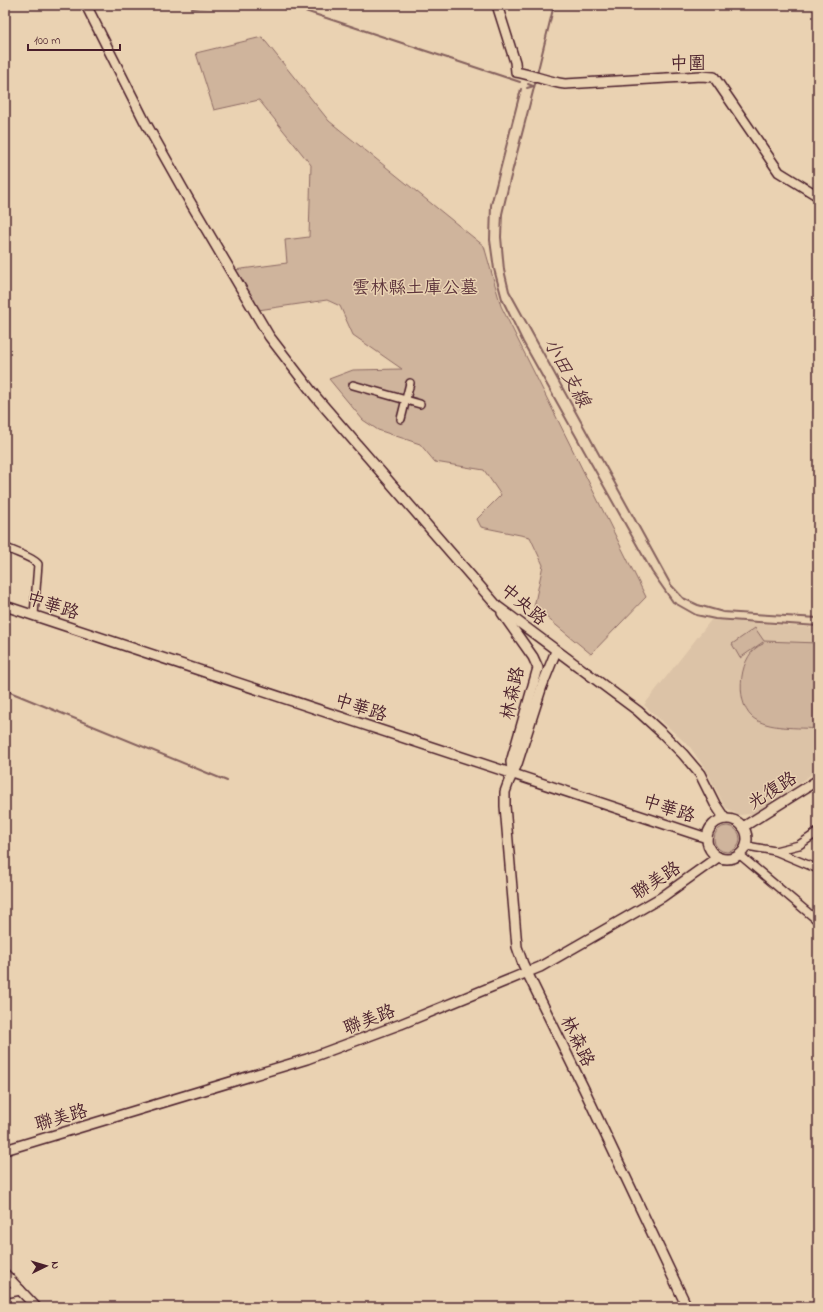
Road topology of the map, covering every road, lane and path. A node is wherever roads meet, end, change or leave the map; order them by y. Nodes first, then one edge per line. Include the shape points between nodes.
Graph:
1 (86, 5) edge
2 (497, 5) edge
3 (818, 196) edge
4 (410, 383) dead end
5 (352, 385) dead end
6 (406, 400) junction
7 (420, 404) dead end
8 (401, 419) dead end
9 (5, 547) edge
10 (5, 606) edge
11 (497, 606) junction
12 (34, 615) junction
13 (556, 650) junction
14 (512, 774) junction
15 (818, 780) edge
16 (725, 819) junction
17 (743, 826) junction
18 (818, 832) edge
19 (707, 838) junction
20 (747, 846) junction
21 (774, 851) junction
22 (740, 855) junction
23 (718, 857) junction
24 (818, 869) edge
25 (818, 921) edge
26 (527, 973) junction
27 (5, 1150) edge
28 (5, 1274) edge
29 (20, 1290) junction
30 (5, 1293) edge
31 (36, 1307) edge
32 (687, 1307) edge

1 - 11 main road, 中央路 via 144,120 270,336 315,396
2 - 3 main road, 中圍 via 516,72 565,84 714,77 779,172
4 - 6 street
5 - 6 street
6 - 7 street
6 - 8 street
9 - 12 street via 38,564
10 - 12 main road, 中華路
11 - 13 main road, 中央路
11 - 14 main road, 林森路 via 538,668 511,762
12 - 14 main road, 中華路
13 - 14 main road, 林森路
13 - 16 main road, 中央路 via 638,711 668,738 700,774
14 - 19 main road, 中華路
14 - 26 main road, 林森路 via 505,792 505,806 517,947
15 - 17 main road, 光復路
16 - 17 main road via 732,819
16 - 19 main road via 713,825
17 - 20 main road via 748,839
18 - 21 street via 799,845
19 - 23 main road via 709,849
20 - 21 street
20 - 22 main road
21 - 24 street
22 - 23 main road via 729,860
22 - 25 street
23 - 26 main road, 聯美路 via 662,897 540,968
26 - 27 main road, 聯美路 via 307,1059
26 - 32 main road, 林森路
28 - 29 main road
29 - 30 main road
29 - 31 main road

